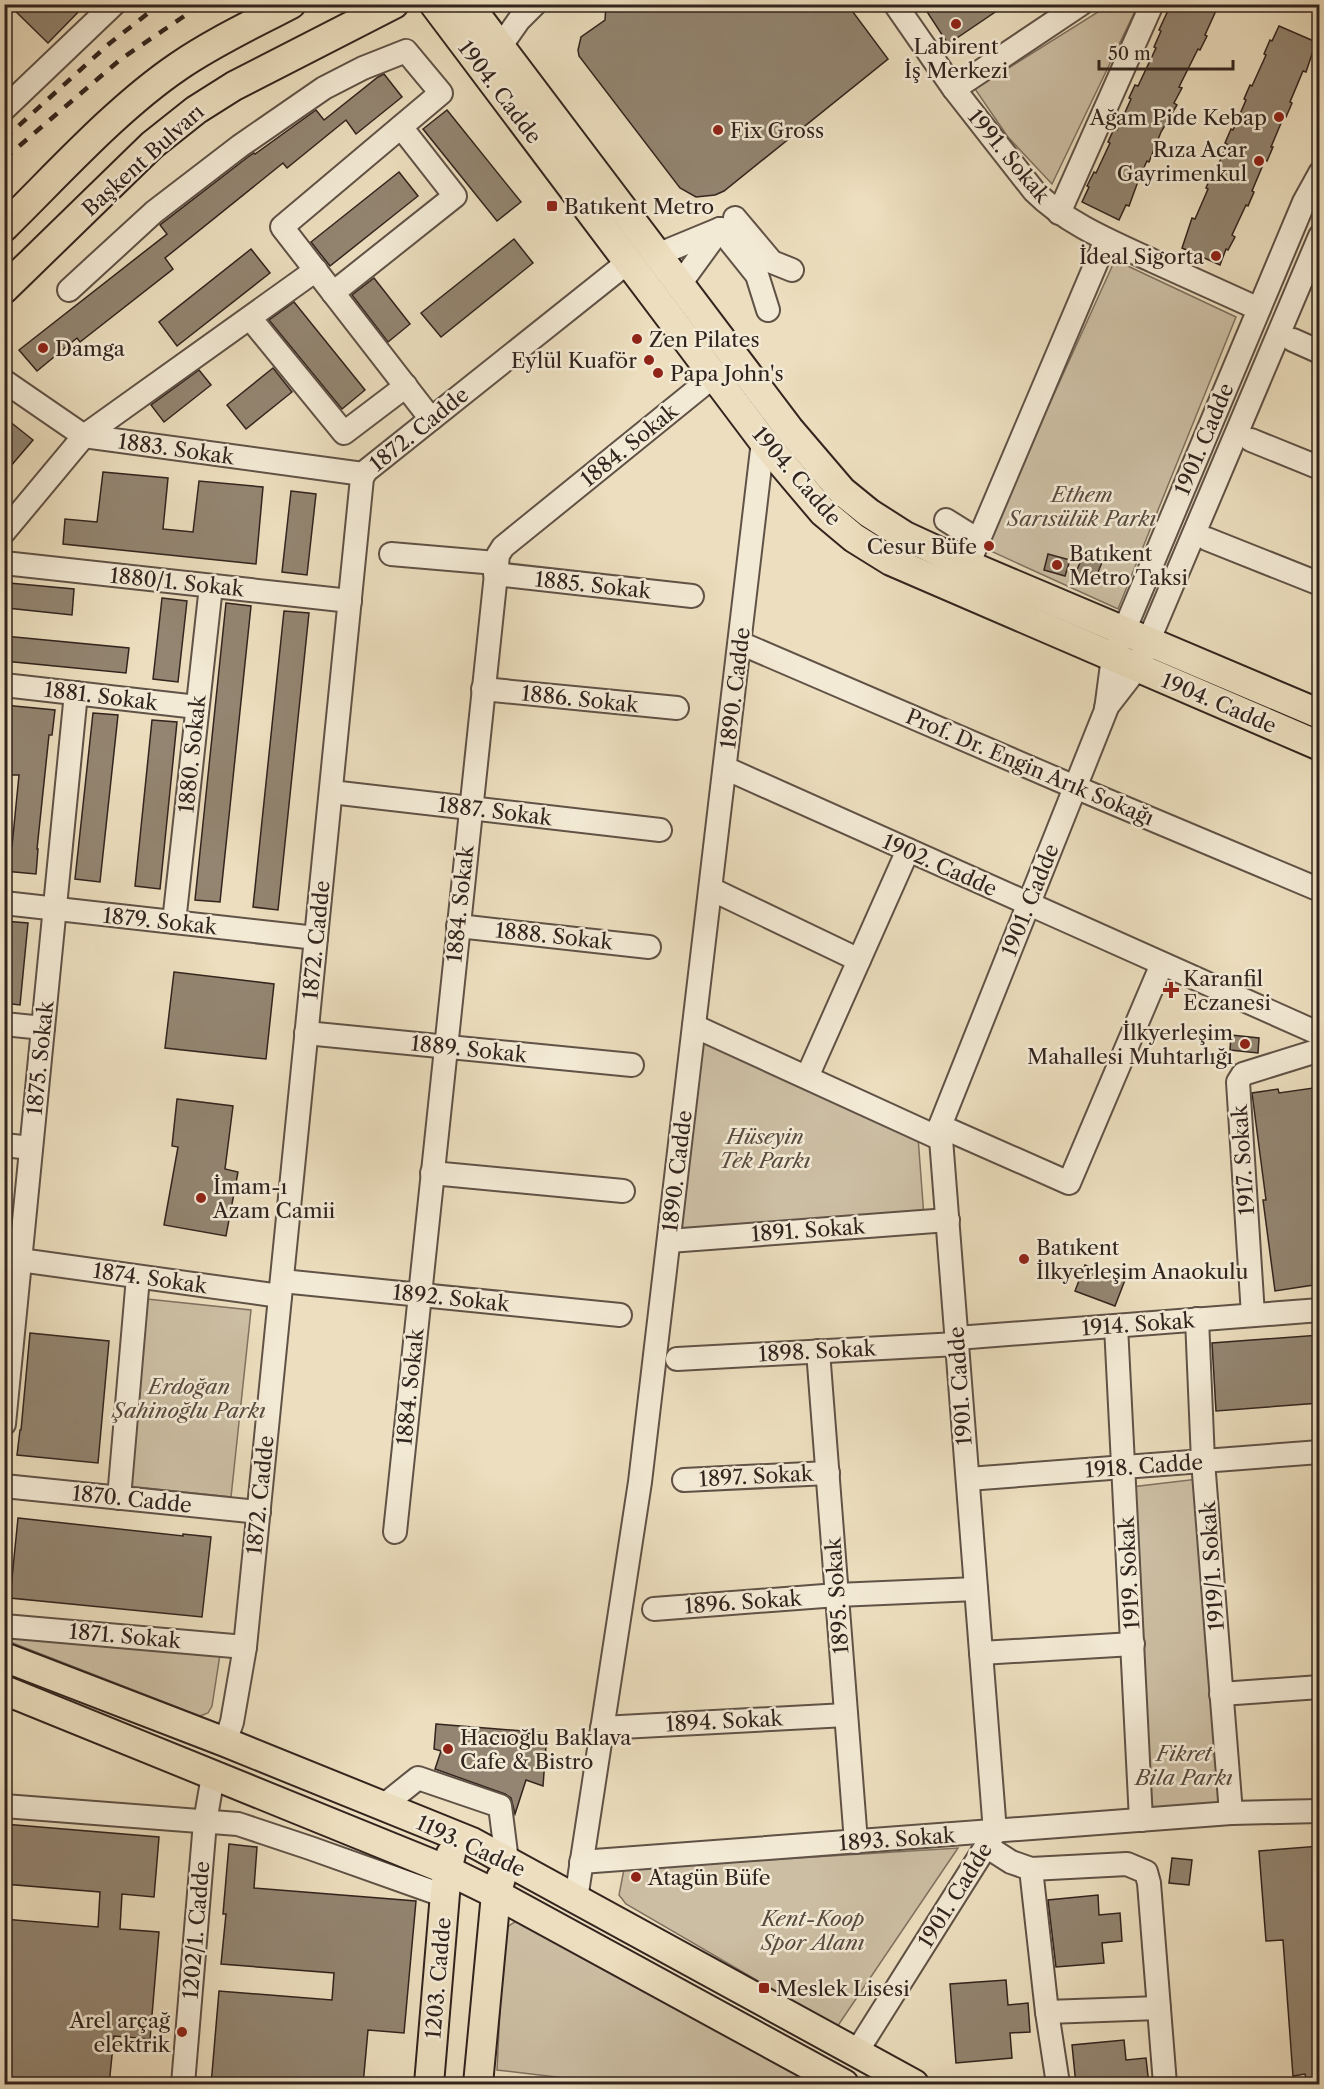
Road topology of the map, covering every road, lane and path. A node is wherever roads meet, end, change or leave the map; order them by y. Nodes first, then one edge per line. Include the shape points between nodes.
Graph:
1 (114, 4) edge
2 (291, 4) edge
3 (394, 4) edge
4 (434, 4) edge
5 (468, 4) edge
6 (491, 4) edge
7 (520, 4) edge
8 (535, 4) edge
9 (895, 4) edge
10 (1081, 4) edge
11 (1152, 4) edge
12 (500, 47) junction
13 (954, 89) junction
14 (4, 110) edge
15 (401, 127) junction
16 (1320, 173) edge
17 (1059, 213) junction
18 (728, 223) junction
19 (4, 227) edge
20 (1320, 236) edge
21 (1106, 240) junction
22 (657, 255) junction
23 (628, 262) junction
24 (316, 270) junction
25 (792, 270) dead end
26 (680, 284) junction
27 (4, 289) edge
28 (69, 290) dead end
29 (333, 292) junction
30 (1259, 309) junction
31 (768, 310) dead end
32 (250, 318) junction
33 (1293, 340) dead end
34 (1320, 352) edge
35 (714, 376) junction
36 (4, 381) edge
37 (406, 386) junction
38 (431, 419) junction
39 (84, 436) junction
40 (1251, 440) dead end
41 (763, 441) junction
42 (1320, 468) edge
43 (363, 474) junction
44 (946, 520) dead end
45 (4, 532) edge
46 (1207, 539) dead end
47 (973, 553) junction
48 (391, 554) dead end
49 (4, 563) edge
50 (495, 569) junction
51 (1320, 584) edge
52 (211, 586) junction
53 (692, 596) dead end
54 (350, 601) junction
55 (1136, 636) junction
56 (740, 643) junction
57 (1125, 662) junction
58 (4, 685) edge
59 (483, 689) junction
60 (76, 693) junction
61 (198, 707) junction
62 (677, 708) dead end
63 (1320, 714) edge
64 (1320, 746) edge
65 (726, 768) junction
66 (1075, 788) junction
67 (331, 792) junction
68 (470, 808) junction
69 (660, 830) dead end
70 (908, 850) junction
71 (711, 889) junction
72 (1320, 890) edge
73 (4, 903) edge
74 (1028, 904) junction
75 (55, 909) junction
76 (174, 922) junction
77 (458, 926) junction
78 (316, 938) junction
79 (649, 947) dead end
80 (859, 960) junction
81 (1162, 964) junction
82 (4, 1024) edge
83 (694, 1026) junction
84 (43, 1028) junction
85 (306, 1033) junction
86 (1320, 1034) edge
87 (445, 1047) junction
88 (1320, 1050) edge
89 (632, 1065) dead end
90 (807, 1077) junction
91 (941, 1132) junction
92 (4, 1145) edge
93 (32, 1148) junction
94 (432, 1173) junction
95 (623, 1191) dead end
96 (948, 1220) junction
97 (669, 1241) junction
98 (15, 1265) edge
99 (138, 1277) junction
100 (281, 1288) junction
101 (419, 1295) junction
102 (1320, 1310) edge
103 (620, 1315) dead end
104 (1253, 1315) junction
105 (1197, 1319) junction
106 (1116, 1326) junction
107 (957, 1341) junction
108 (818, 1351) junction
109 (677, 1359) dead end
110 (4, 1424) edge
111 (1320, 1452) edge
112 (1203, 1461) junction
113 (1124, 1467) junction
114 (828, 1473) junction
115 (968, 1479) junction
116 (684, 1480) dead end
117 (4, 1486) edge
118 (119, 1498) junction
119 (259, 1512) junction
120 (394, 1532) dead end
121 (976, 1589) junction
122 (837, 1595) junction
123 (654, 1610) dead end
124 (4, 1626) edge
125 (1132, 1644) junction
126 (245, 1647) junction
127 (981, 1653) junction
128 (4, 1657) edge
129 (1320, 1687) edge
130 (4, 1690) edge
131 (1221, 1694) junction
132 (846, 1714) junction
133 (602, 1728) junction
134 (225, 1742) junction
135 (213, 1776) junction
136 (4, 1806) edge
137 (384, 1806) junction
138 (1320, 1811) edge
139 (1231, 1813) junction
140 (1141, 1820) junction
141 (205, 1822) junction
142 (457, 1836) junction
143 (990, 1839) junction
144 (856, 1842) junction
145 (507, 1861) junction
146 (581, 1862) junction
147 (1031, 1869) junction
148 (446, 1883) junction
149 (495, 1894) junction
150 (576, 1899) junction
151 (1159, 2008) junction
152 (1047, 2012) junction
153 (856, 2053) junction
154 (183, 2085) edge
155 (429, 2085) edge
156 (478, 2085) edge
157 (844, 2085) edge
158 (854, 2085) edge
159 (914, 2085) edge
160 (1058, 2085) edge
161 (1166, 2085) edge

1 - 14 street
2 - 19 main road via 198,53 155,84
3 - 27 main road, Başkent Bulvarı via 234,86 196,110 152,145
4 - 23 main road, 1904. Cadde
5 - 12 main road, 1904. Cadde
6 - 12 main road
7 - 12 street via 511,14
8 - 12 street
9 - 13 street, 1991. Sokak
10 - 13 street
11 - 17 street
12 - 22 main road, 1904. Cadde
13 - 17 street, 1991. Sokak via 1034,191
15 - 24 street via 282,227
15 - 28 street via 441,93 406,51 324,88 240,146 154,212
15 - 29 street via 455,196
16 - 30 street, 1901. Cadde
17 - 21 street, 1991. Sokak
18 - 22 street
18 - 25 street via 772,262
18 - 26 street
18 - 31 street via 757,275
20 - 55 street, 1901. Cadde
21 - 30 street, 1991. Sokak
21 - 47 street
22 - 26 main road, 1904. Cadde
23 - 35 main road, 1904. Cadde
23 - 38 street, 1872. Cadde
24 - 29 street
24 - 32 street
26 - 47 main road, 1904. Cadde via 789,429 842,491 905,536
29 - 37 street
30 - 55 street, 1901. Cadde
32 - 37 street via 344,433
32 - 39 street
33 - 34 street
35 - 41 main road, 1904. Cadde
35 - 50 street, 1884. Sokak via 503,547
36 - 39 street, 1883. Sokak
37 - 38 street
38 - 43 street, 1872. Cadde
39 - 43 street, 1883. Sokak
39 - 45 street
40 - 42 street
41 - 56 street, 1890. Cadde
41 - 57 main road, 1904. Cadde via 823,512 891,561
43 - 54 street, 1872. Cadde
44 - 47 street
46 - 51 street
47 - 55 main road, 1904. Cadde
48 - 50 street, 1885. Sokak
49 - 52 street, 1880/1. Sokak
50 - 53 street, 1885. Sokak
50 - 59 street, 1884. Sokak
52 - 54 street, 1880/1. Sokak
52 - 61 street, 1880. Sokak
54 - 67 street, 1872. Cadde
55 - 57 street, 1901. Cadde
55 - 63 main road, 1904. Cadde
56 - 65 street, 1890. Cadde
56 - 66 street, Prof. Dr. Engin Arık Sokağı
57 - 64 main road, 1904. Cadde
57 - 66 street, 1901. Cadde
58 - 60 street, 1881. Sokak
59 - 62 street, 1886. Sokak
59 - 68 street, 1884. Sokak
60 - 61 street, 1881. Sokak
60 - 75 street, 1875. Sokak
61 - 76 street, 1880. Sokak
65 - 70 street, 1902. Cadde
65 - 71 street, 1890. Cadde
66 - 72 street, Prof. Dr. Engin Arık Sokağı
66 - 74 street, 1901. Cadde
67 - 68 street, 1887. Sokak
67 - 78 street, 1872. Cadde
68 - 69 street, 1887. Sokak
68 - 77 street, 1884. Sokak
70 - 74 street, 1902. Cadde
70 - 80 street
71 - 80 street
71 - 83 street, 1890. Cadde
73 - 75 street, 1879. Sokak
74 - 81 street, 1902. Cadde
74 - 91 street, 1901. Cadde
75 - 76 street, 1879. Sokak
75 - 84 street, 1875. Sokak
76 - 78 street, 1879. Sokak
77 - 79 street, 1888. Sokak
77 - 87 street, 1884. Sokak
78 - 85 street, 1872. Cadde
80 - 90 street
81 - 86 street, 1902. Cadde
81 - 91 street via 1069,1183
82 - 84 street
83 - 90 street
83 - 97 street, 1890. Cadde
84 - 93 street, 1875. Sokak
85 - 87 street, 1889. Sokak
85 - 100 street, 1872. Cadde
87 - 89 street, 1889. Sokak
87 - 94 street, 1884. Sokak
88 - 104 street, 1917. Sokak via 1239,1077
90 - 91 street
91 - 96 street, 1901. Cadde
92 - 93 street
93 - 98 street, 1875. Sokak
94 - 95 street
94 - 101 street, 1884. Sokak
96 - 97 street, 1891. Sokak
96 - 107 street, 1901. Cadde
97 - 133 street, 1890. Cadde via 640,1482
98 - 99 street, 1874. Sokak
98 - 110 street, 1875. Sokak
99 - 100 street, 1874. Sokak
99 - 118 street
100 - 101 street, 1892. Sokak
100 - 119 street, 1872. Cadde
101 - 103 street, 1892. Sokak
101 - 120 street, 1884. Sokak
102 - 104 street, 1914. Sokak
104 - 105 street, 1914. Sokak
105 - 106 street, 1914. Sokak
105 - 112 street, 1919/1. Sokak
106 - 107 street, 1914. Sokak
106 - 113 street, 1919. Sokak
107 - 108 street, 1898. Sokak
107 - 115 street, 1901. Cadde
108 - 109 street, 1898. Sokak
108 - 114 street, 1895. Sokak
111 - 112 street, 1918. Cadde
112 - 113 street, 1918. Cadde
112 - 131 street, 1919/1. Sokak
113 - 115 street, 1918. Cadde
113 - 125 street, 1919. Sokak
114 - 116 street, 1897. Sokak
114 - 122 street, 1895. Sokak
115 - 121 street, 1901. Cadde
117 - 118 street, 1870. Cadde
118 - 119 street, 1870. Cadde
119 - 126 street, 1872. Cadde
121 - 122 street, 1896. Sokak
121 - 127 street, 1901. Cadde
122 - 123 street, 1896. Sokak
122 - 132 street, 1895. Sokak
124 - 126 street, 1871. Sokak
125 - 127 street
125 - 140 street, 1919. Sokak
126 - 134 street, 1872. Cadde
127 - 143 street, 1901. Cadde
128 - 134 main road, 1193. Cadde
129 - 131 street
130 - 135 main road, 1193. Cadde
131 - 139 street, 1919/1. Sokak
132 - 133 street, 1894. Sokak
132 - 144 street, 1895. Sokak
133 - 146 street, 1890. Cadde
134 - 135 main road
134 - 137 main road, 1193. Cadde
135 - 141 street, 1202/1. Cadde
135 - 148 main road, 1193. Cadde
136 - 141 street
137 - 142 main road, 1193. Cadde
137 - 145 street via 418,1778 500,1806
138 - 139 street, 1893. Sokak
139 - 140 street, 1893. Sokak
140 - 143 street, 1893. Sokak
141 - 148 street via 238,1824 310,1848
141 - 154 street, 1202/1. Cadde
142 - 145 main road, 1193. Cadde
142 - 148 main road, 1203. Cadde
143 - 144 street, 1893. Sokak
143 - 147 street via 1011,1862
143 - 153 street, 1901. Cadde
144 - 146 street, 1893. Sokak
145 - 149 main road
145 - 150 main road, 1193. Cadde
146 - 150 street, 1890. Cadde
147 - 151 street via 1126,1864 1146,1872
147 - 152 street
148 - 149 main road, 1193. Cadde
148 - 155 main road, 1203. Cadde
149 - 156 main road
149 - 157 main road, 1193. Cadde
150 - 153 main road, 1193. Cadde
151 - 152 street
151 - 161 street
152 - 160 street
153 - 158 main road
153 - 159 main road, 1193. Cadde

